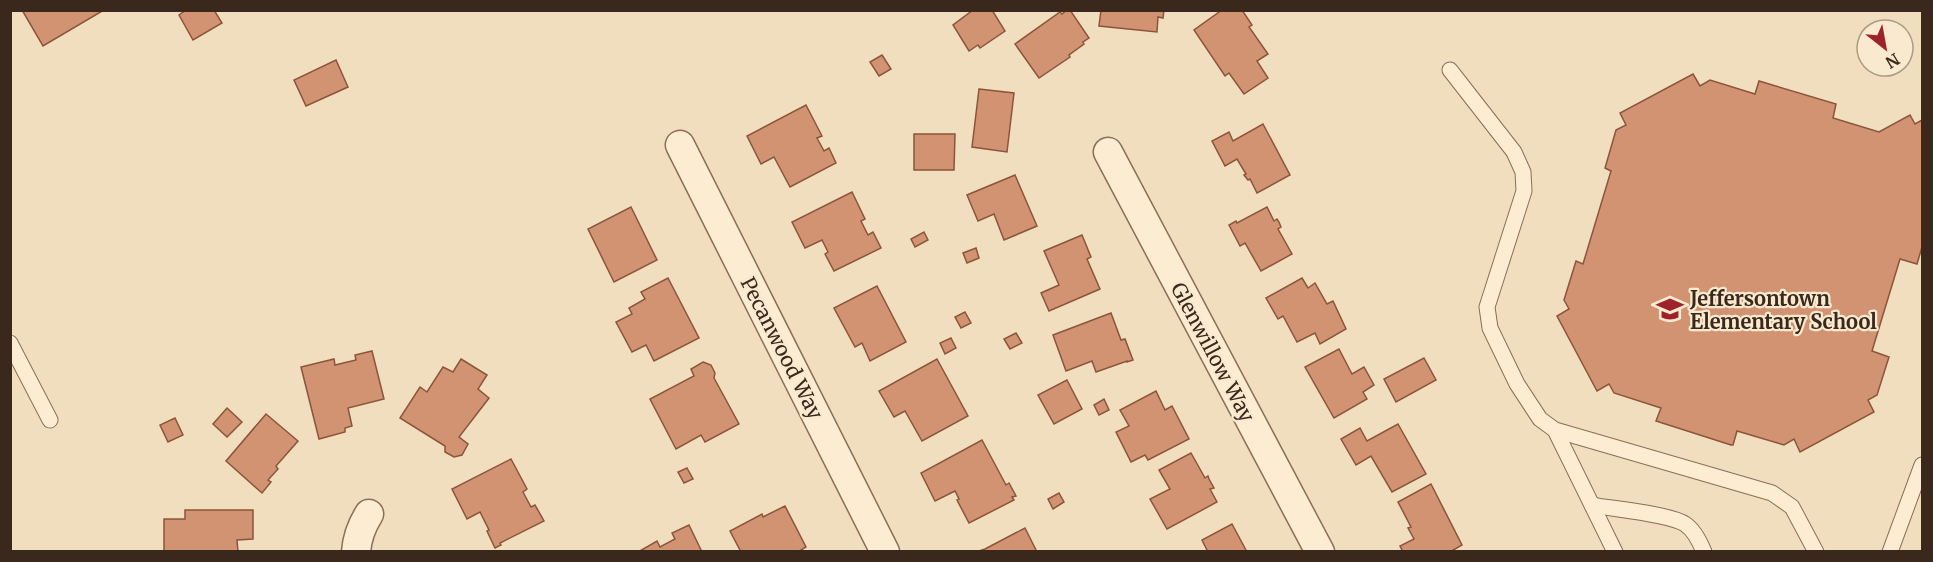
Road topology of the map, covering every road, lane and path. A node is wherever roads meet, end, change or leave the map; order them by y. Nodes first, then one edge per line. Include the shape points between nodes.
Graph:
1 (1450, 70) dead end
2 (680, 145) dead end
3 (1108, 152) dead end
4 (10, 343) edge
5 (50, 420) dead end
6 (1555, 430) junction
7 (1923, 465) edge
8 (1592, 505) junction
9 (369, 514) dead end
10 (356, 552) edge
11 (885, 552) edge
12 (1320, 552) edge
13 (1615, 552) edge
14 (1704, 552) edge
15 (1816, 552) edge
16 (1890, 552) edge

1 - 6 lane via 1514,152 1523,172 1524,191 1487,307 1490,328 1517,384 1540,419
2 - 11 street, Pecanwood Way
3 - 12 street, Glenwillow Way
4 - 5 lane
6 - 8 lane
6 - 15 lane via 1772,494 1792,507
7 - 16 lane
8 - 13 lane
8 - 14 lane via 1674,519 1687,525
9 - 10 street

